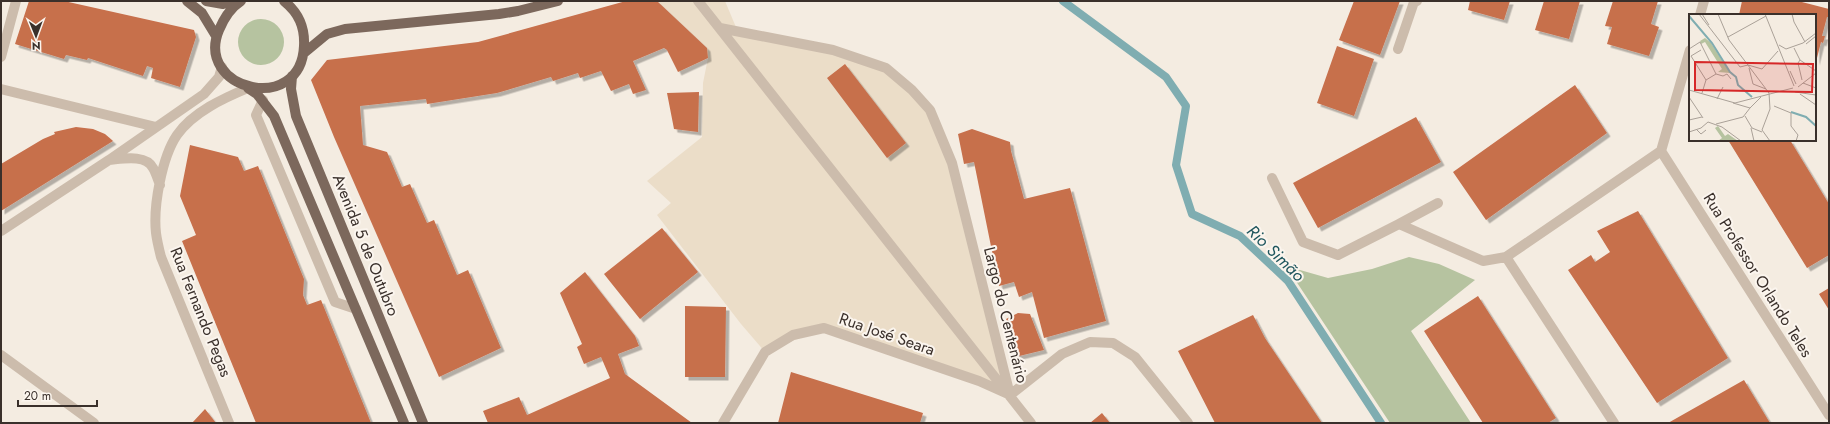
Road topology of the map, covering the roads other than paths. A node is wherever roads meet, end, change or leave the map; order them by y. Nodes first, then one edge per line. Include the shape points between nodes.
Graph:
1 (16, 1) edge
2 (187, 1) edge
3 (206, 1) edge
4 (234, 1) edge
5 (240, 1) edge
6 (284, 1) edge
7 (558, 1) edge
8 (698, 1) edge
9 (1417, 1) edge
10 (1704, 1) edge
11 (1700, 14) edge
12 (720, 28) junction
13 (216, 36) junction
14 (1398, 49) dead end
15 (304, 53) junction
16 (1689, 53) edge
17 (1, 57) edge
18 (222, 67) junction
19 (292, 76) junction
20 (248, 88) junction
21 (1, 89) edge
22 (263, 100) junction
23 (156, 127) junction
24 (1661, 151) junction
25 (109, 160) junction
26 (1272, 178) dead end
27 (160, 185) junction
28 (1438, 203) dead end
29 (1400, 224) junction
30 (1, 230) edge
31 (1506, 256) junction
32 (356, 309) junction
33 (1, 355) edge
34 (1010, 394) junction
35 (1829, 414) edge
36 (94, 423) edge
37 (229, 423) edge
38 (404, 423) edge
39 (423, 423) edge
40 (723, 423) edge
41 (1032, 423) edge
42 (1188, 423) edge
43 (1614, 423) edge

1 - 17 street
2 - 13 main road via 202,13
3 - 4 main road via 223,4
5 - 13 main road via 228,13
6 - 15 main road via 294,9 301,22
7 - 15 main road via 505,13 345,29 327,34
8 - 12 street, Largo do Centenário
9 - 14 street via 1414,2
10 - 11 street
12 - 34 street, Largo do Centenário
12 - 34 street, Largo do Centenário via 833,50 886,68 912,90 930,110 952,163
13 - 18 main road via 216,53
15 - 19 main road
16 - 24 street
18 - 20 main road, Avenida 5 de Outubro via 231,79
18 - 23 street via 219,78 204,94
19 - 20 main road via 271,88
19 - 39 main road, Avenida 5 de Outubro via 291,88 296,116
20 - 22 main road, Avenida 5 de Outubro
20 - 27 street, Rua Fernando Pegas via 209,108 178,134 166,159
21 - 23 street
22 - 32 main road, Avenida 5 de Outubro via 274,116 290,151
22 - 32 street via 256,115 335,302
23 - 25 street
24 - 31 street
24 - 35 street, Rua Professor Orlando Teles
25 - 27 street via 145,161 153,167
25 - 30 street
26 - 29 street via 1303,242 1338,255
27 - 37 street, Rua Fernando Pegas via 156,232 161,257
28 - 29 street
29 - 31 street via 1482,261
31 - 43 street
32 - 38 main road, Avenida 5 de Outubro
33 - 36 street
34 - 40 street, Rua José Seara via 824,328 792,335 765,352
34 - 41 street
34 - 42 street via 1062,354 1090,342 1113,343 1135,357

